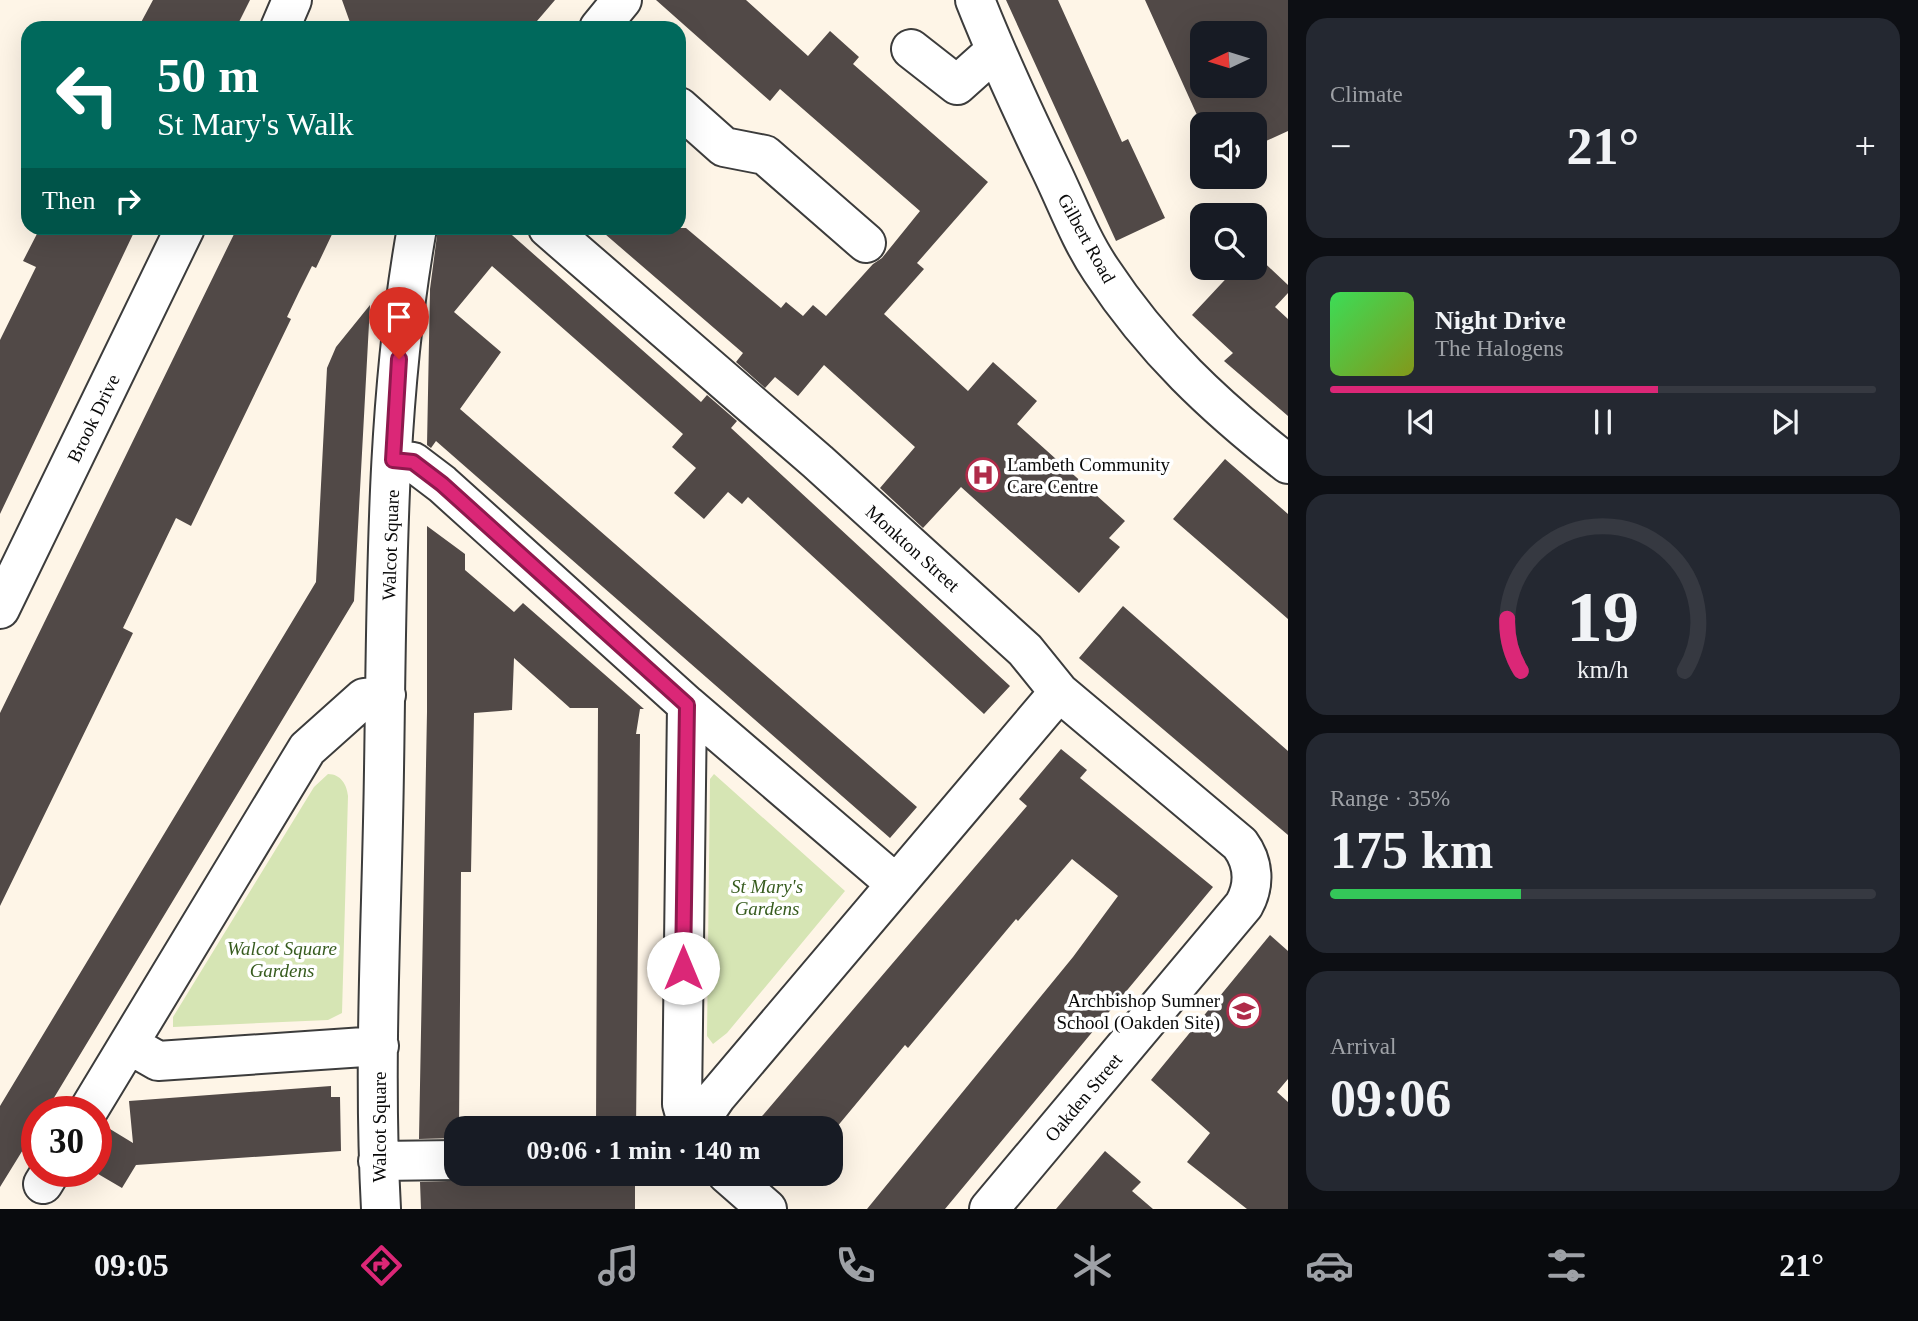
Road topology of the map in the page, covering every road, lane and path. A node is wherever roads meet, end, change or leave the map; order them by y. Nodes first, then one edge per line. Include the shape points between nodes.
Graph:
1 (292, 0) edge
2 (622, 0) edge
3 (975, 0) edge
4 (283, 21) edge
5 (605, 21) edge
6 (911, 49) dead end
7 (995, 51) junction
8 (686, 113) edge
9 (183, 235) edge
10 (416, 235) edge
11 (556, 235) edge
12 (866, 243) dead end
13 (393, 460) junction
14 (1288, 464) edge
15 (0, 609) edge
16 (1059, 692) junction
17 (386, 695) junction
18 (687, 705) junction
19 (896, 884) junction
20 (1252, 886) joint
21 (130, 1045) junction
22 (379, 1046) junction
23 (98, 1096) edge
24 (686, 1116) edge
25 (701, 1116) edge
26 (444, 1160) edge
27 (378, 1161) junction
28 (741, 1186) edge
29 (381, 1209) edge
30 (767, 1209) edge
31 (989, 1209) edge

1 - 4 street
2 - 5 street
3 - 7 street, Gilbert Road
6 - 7 street via 957,85
7 - 14 street, Gilbert Road via 1100,269 1154,341 1219,410
8 - 12 street via 724,147 765,155
9 - 15 street, Brook Drive
10 - 13 street, Walcot Square via 403,304
11 - 16 street, Monkton Street via 1025,650
13 - 17 street, Walcot Square
13 - 18 street via 413,462 442,484
16 - 19 street
16 - 20 street, Monkton Street via 1240,844 1249,859
17 - 21 street via 363,698 307,749
17 - 22 street, Walcot Square
18 - 19 street
18 - 24 street via 682,1104
19 - 25 street
20 - 31 street, Oakden Street via 1244,905
21 - 22 street, Walcot Square via 158,1061
21 - 23 street
22 - 27 street, Walcot Square
26 - 27 street
27 - 29 street, Walcot Square
28 - 30 street

